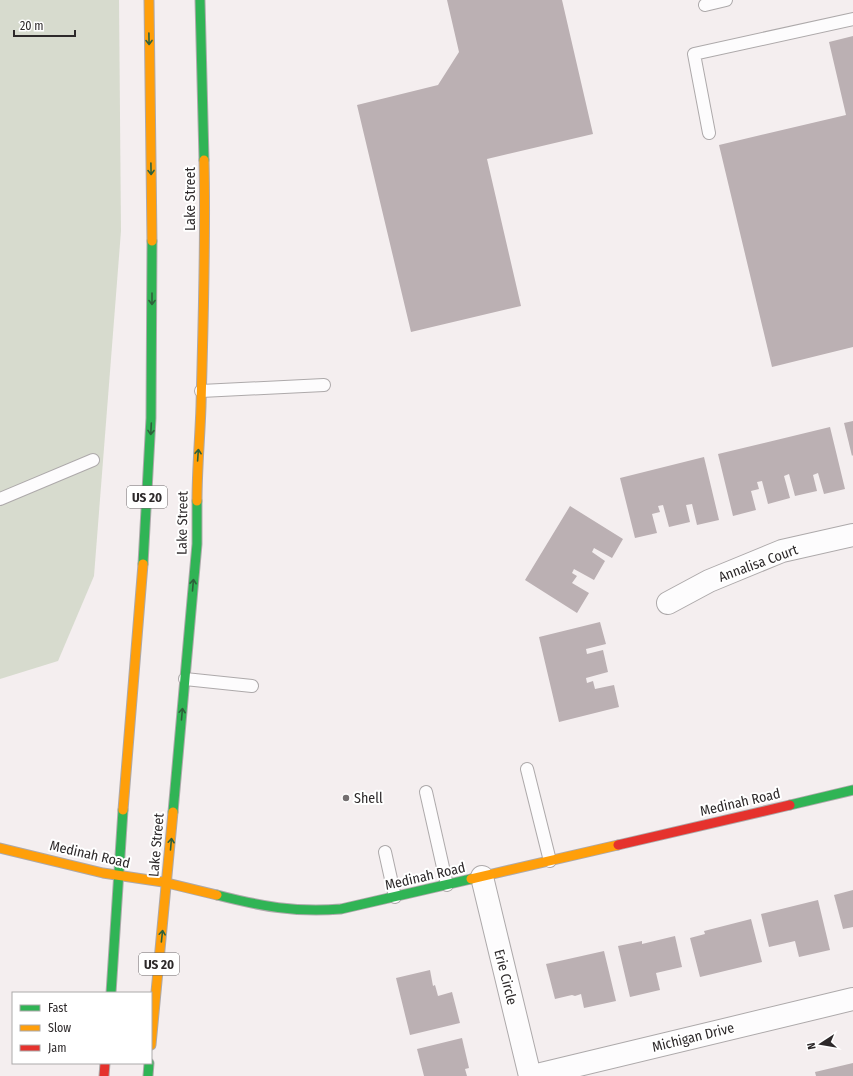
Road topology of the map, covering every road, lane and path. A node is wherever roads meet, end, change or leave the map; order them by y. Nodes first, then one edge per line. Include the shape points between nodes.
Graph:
1 (149, 0) edge
2 (200, 0) edge
3 (726, 0) edge
4 (705, 5) dead end
5 (853, 19) edge
6 (709, 132) dead end
7 (324, 385) dead end
8 (201, 391) junction
9 (93, 460) dead end
10 (0, 499) edge
11 (853, 535) edge
12 (668, 603) dead end
13 (185, 679) junction
14 (252, 686) dead end
15 (527, 769) dead end
16 (853, 790) edge
17 (426, 792) dead end
18 (0, 848) edge
19 (385, 852) dead end
20 (550, 861) junction
21 (118, 876) junction
22 (482, 877) junction
23 (167, 883) junction
24 (447, 885) junction
25 (395, 897) junction
26 (110, 992) edge
27 (853, 999) edge
28 (152, 1035) edge
29 (105, 1064) edge
30 (149, 1064) edge
31 (104, 1076) edge
32 (148, 1076) edge
33 (530, 1076) edge
34 (533, 1076) edge

1 -> 21 main road, US 20 via 151,418 146,526
2 - 8 main road, Lake Street / US 20 via 205,198
3 - 4 lane
5 - 6 lane via 694,54
7 - 8 lane
13 -> 8 main road, Lake Street / US 20 via 197,544
9 - 10 lane
11 - 12 street, Annalisa Court via 782,551 709,581
13 - 14 lane
23 -> 13 main road, Lake Street / US 20
15 - 20 lane
16 - 20 main road, Medinah Road
17 - 24 lane
18 - 21 main road, Medinah Road
19 - 25 lane
20 - 22 main road, Medinah Road
21 - 23 main road, Medinah Road
21 - 26 main road, US 20
22 - 24 main road, Medinah Road
22 - 33 street, Erie Circle
23 - 25 main road, Medinah Road via 236,900 298,910 325,911
28 -> 23 main road, Lake Street / US 20
24 - 25 main road, Medinah Road
27 - 34 street, Michigan Drive
29 - 31 main road
30 - 32 main road

